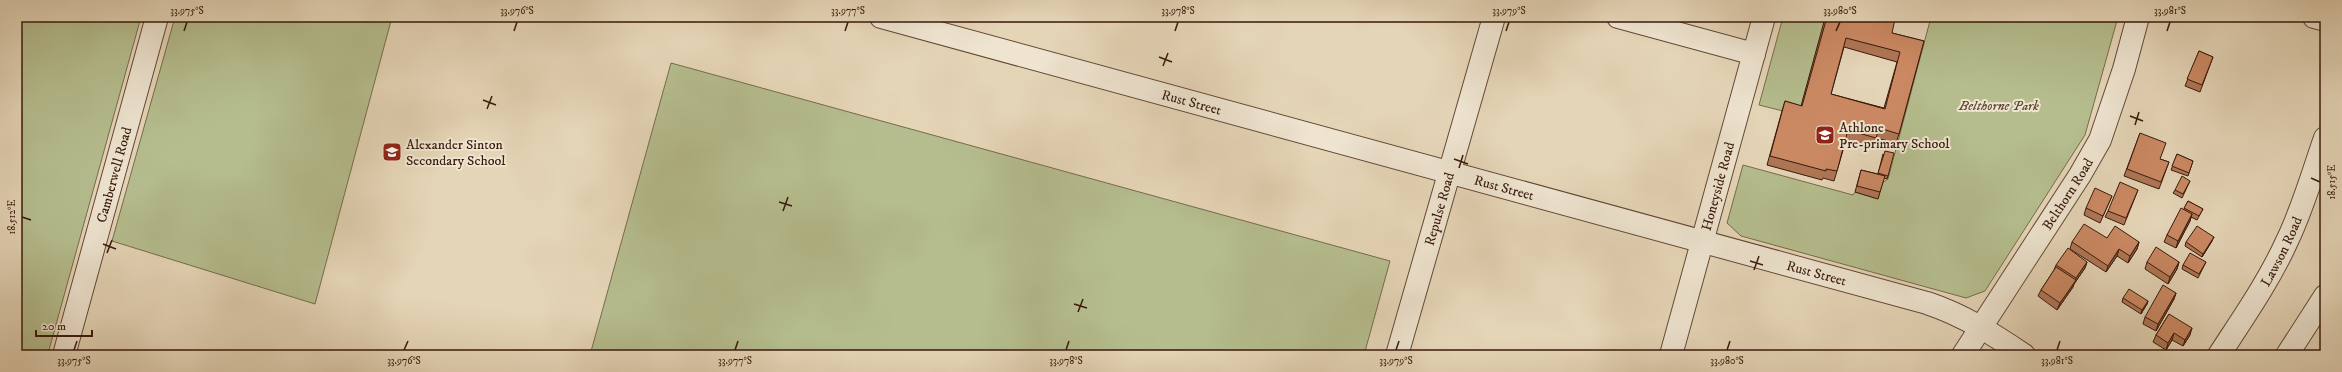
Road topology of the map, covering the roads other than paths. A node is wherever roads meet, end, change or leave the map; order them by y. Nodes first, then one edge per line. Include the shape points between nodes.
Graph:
1 (157, 17) edge
2 (881, 17) edge
3 (1494, 17) edge
4 (1618, 17) edge
5 (1764, 17) edge
6 (2138, 17) edge
7 (2314, 17) edge
8 (2325, 20) edge
9 (918, 22) edge
10 (1754, 54) junction
11 (2325, 138) edge
12 (1449, 172) junction
13 (1702, 241) junction
14 (2325, 296) edge
15 (1981, 327) junction
16 (64, 355) edge
17 (1397, 355) edge
18 (1671, 355) edge
19 (1963, 355) edge
20 (2024, 355) edge
21 (2219, 355) edge
22 (2287, 355) edge

1 - 16 street, Camberwell Road
2 - 9 street, Rust Street
3 - 12 street, Repulse Road
4 - 10 street
5 - 10 street, Honeyside Road
6 - 15 street, Belthorn Road via 2120,83 2100,140
7 - 8 street
9 - 12 street, Rust Street
10 - 13 street, Honeyside Road
11 - 21 street, Lawson Road via 2288,240 2273,269
12 - 13 street, Rust Street
12 - 17 street, Repulse Road
13 - 15 street, Rust Street via 1939,307
13 - 18 street, Honeyside Road
14 - 22 street
15 - 19 street, Belthorn Road
15 - 20 street, Rust Street

